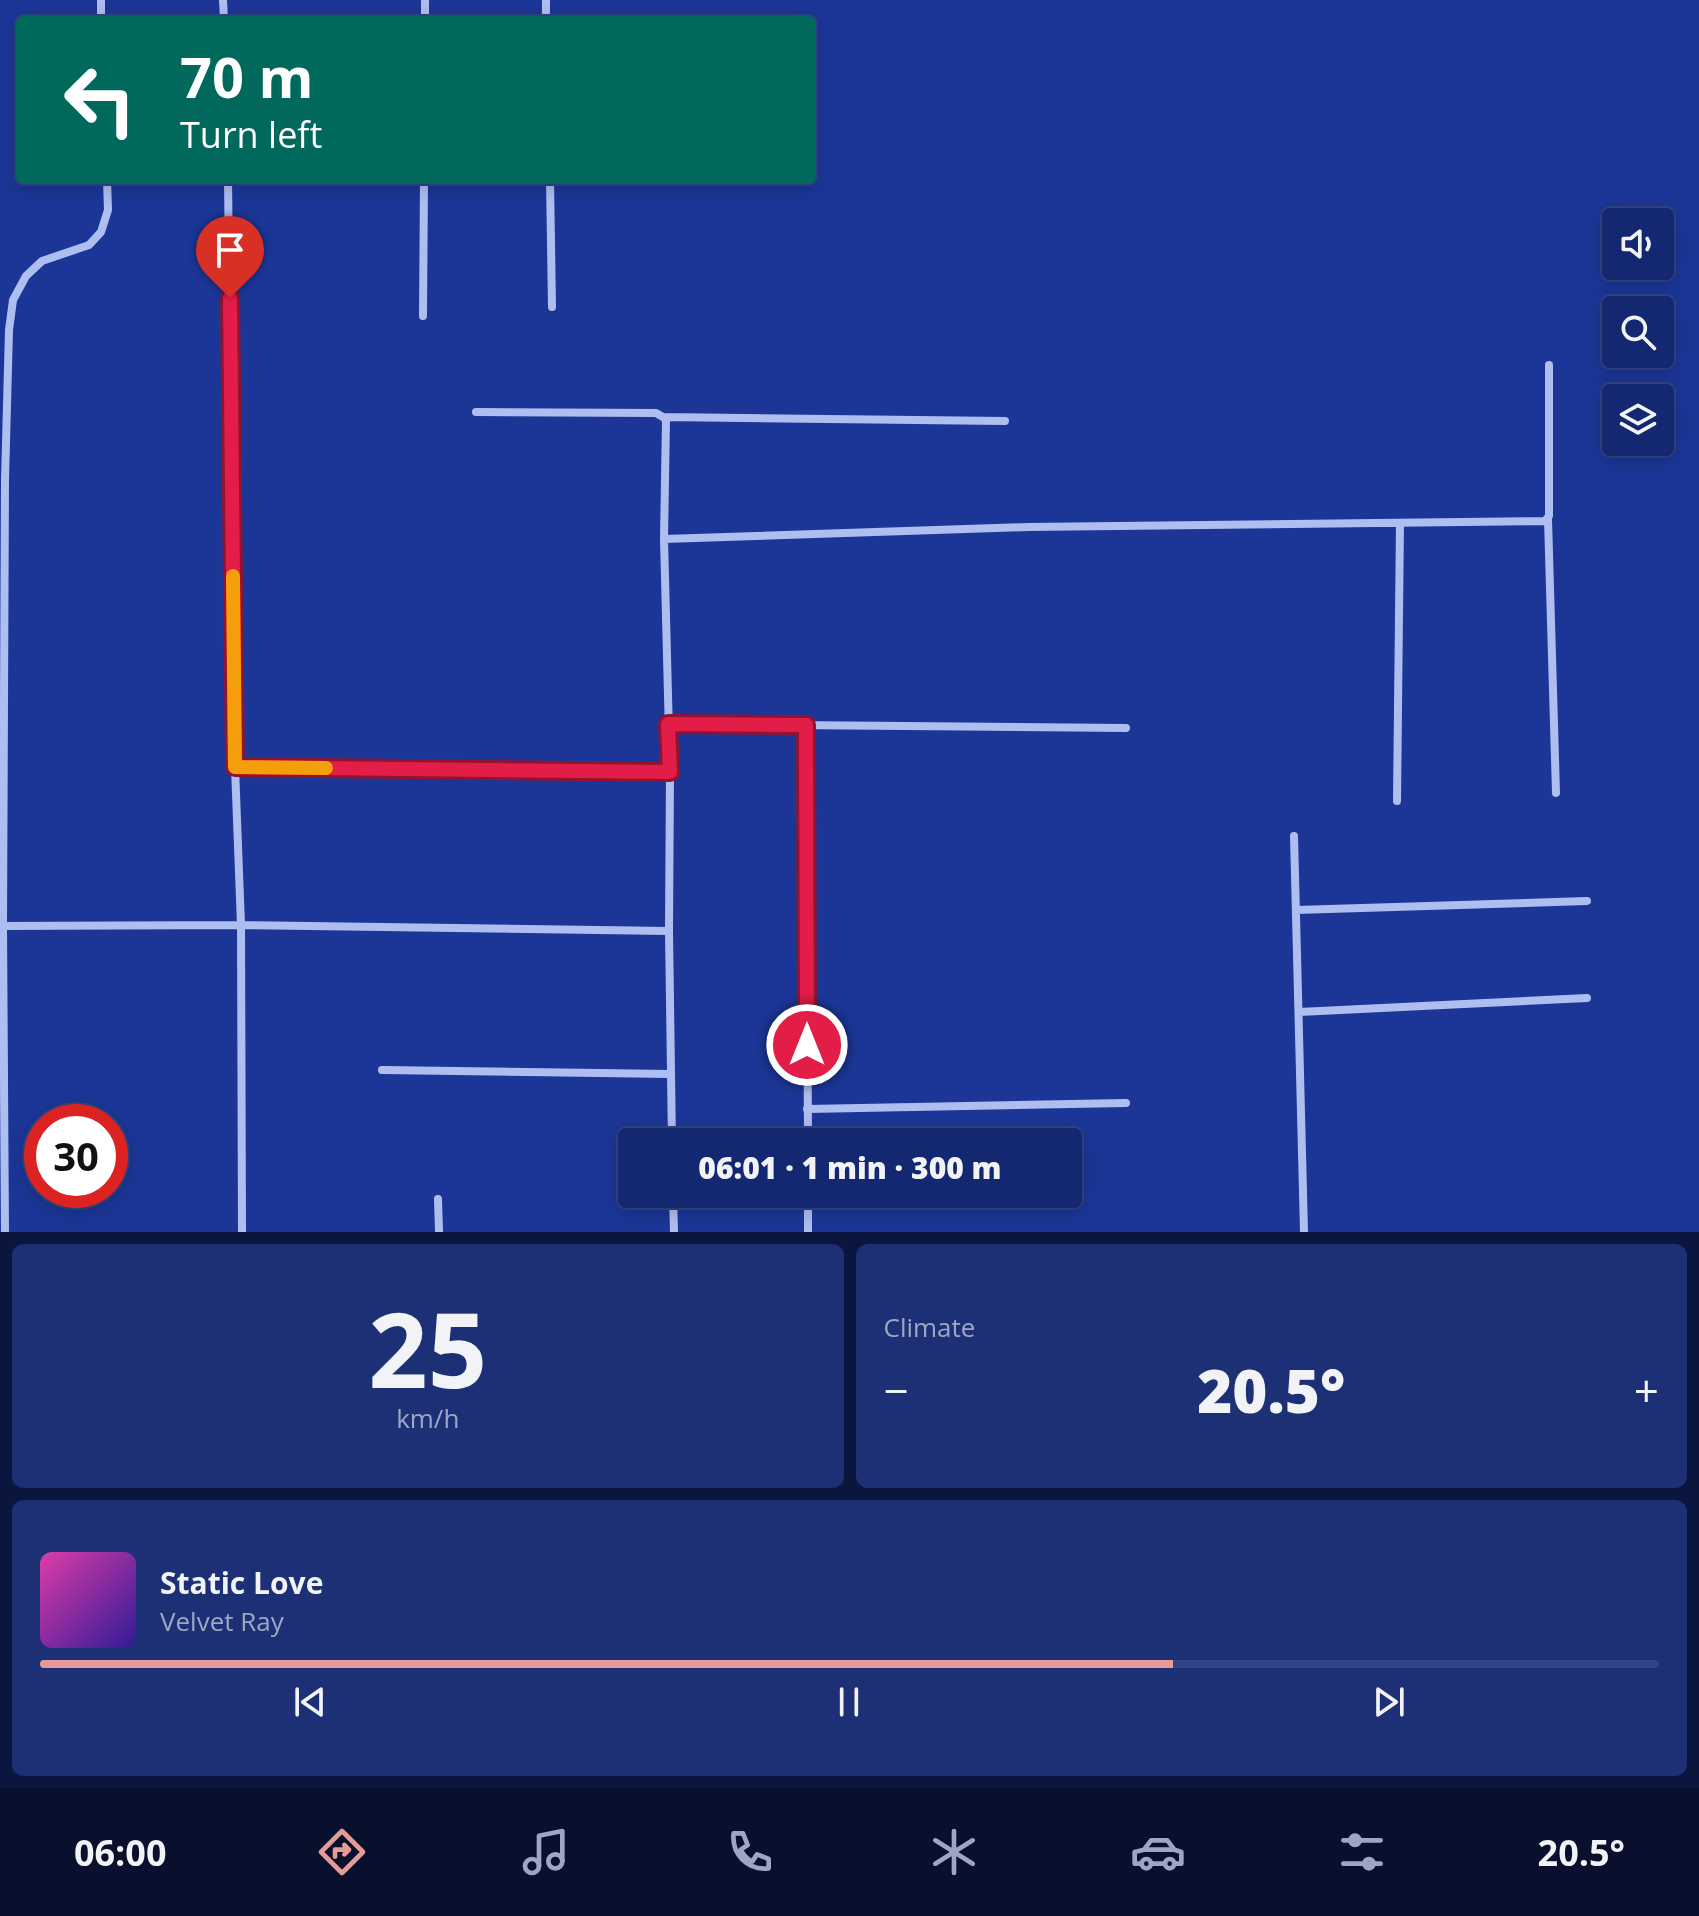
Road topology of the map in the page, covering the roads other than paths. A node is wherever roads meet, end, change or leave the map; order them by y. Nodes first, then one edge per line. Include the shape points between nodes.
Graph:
1 (107, 184) edge
2 (228, 184) edge
3 (424, 184) edge
4 (550, 184) edge
5 (552, 307) dead end
6 (423, 316) dead end
7 (1549, 365) dead end
8 (476, 412) dead end
9 (663, 417) junction
10 (1005, 421) dead end
11 (1548, 519) junction
12 (1400, 523) junction
13 (664, 539) junction
14 (668, 724) junction
15 (806, 725) junction
16 (1126, 728) dead end
17 (235, 767) junction
18 (670, 772) junction
19 (1556, 793) dead end
20 (1397, 801) dead end
21 (1294, 836) dead end
22 (1587, 901) dead end
23 (1296, 910) junction
24 (241, 925) junction
25 (1, 926) edge
26 (669, 931) junction
27 (1587, 998) dead end
28 (1299, 1012) junction
29 (382, 1070) dead end
30 (671, 1074) junction
31 (1126, 1103) dead end
32 (807, 1109) junction
33 (672, 1128) edge
34 (808, 1128) edge
35 (438, 1199) dead end
36 (673, 1208) edge
37 (808, 1208) edge
38 (5, 1232) edge
39 (242, 1232) edge
40 (439, 1232) edge
41 (674, 1232) edge
42 (808, 1232) edge
43 (1304, 1232) edge

1 - 25 street via 108,210 101,232 89,245 42,261 13,300 5,496
2 - 17 street
3 - 6 street
4 - 5 street
7 - 11 street
8 - 9 street
9 - 10 street
9 - 13 street
11 - 12 street
11 - 19 street
12 - 13 street via 1028,527
12 - 20 street
13 - 14 street
14 - 15 street
14 - 18 street
15 - 16 street
15 - 32 street
17 - 18 street
17 - 24 street
18 - 26 street
21 - 23 street
22 - 23 street
23 - 28 street
24 - 25 street
24 - 26 street
24 - 39 street
25 - 38 street
26 - 30 street
27 - 28 street
28 - 43 street
29 - 30 street
30 - 33 street
31 - 32 street
32 - 34 street
35 - 40 street
36 - 41 street
37 - 42 street

